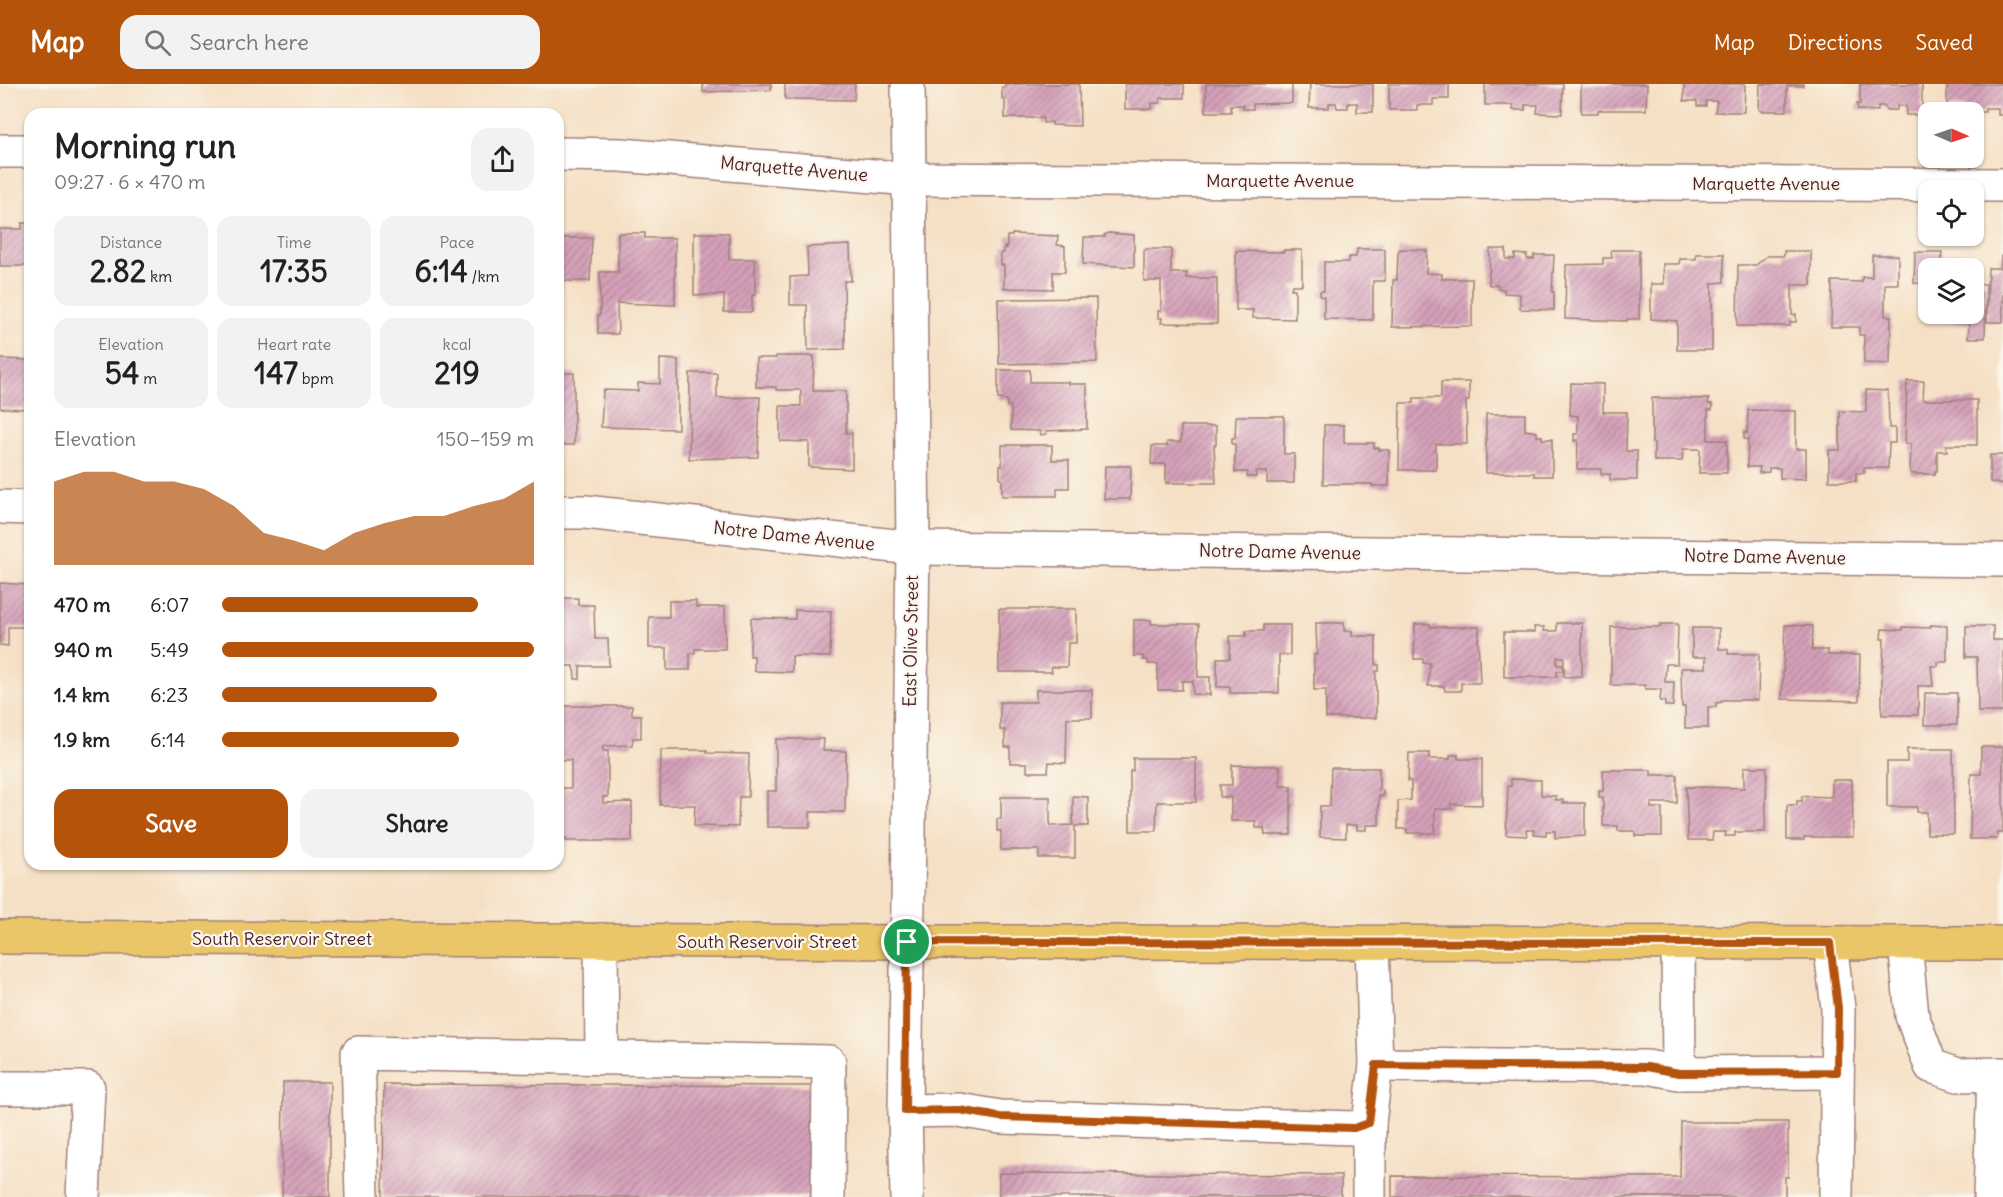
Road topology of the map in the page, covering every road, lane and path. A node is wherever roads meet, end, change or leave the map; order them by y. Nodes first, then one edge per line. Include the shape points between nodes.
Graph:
1 (908, 84) edge
2 (0, 151) edge
3 (24, 151) edge
4 (564, 154) edge
5 (910, 179) junction
6 (2003, 185) edge
7 (0, 507) edge
8 (24, 508) edge
9 (564, 512) edge
10 (913, 548) junction
11 (2003, 560) edge
12 (0, 937) edge
13 (601, 940) junction
14 (907, 942) junction
15 (1372, 943) junction
16 (1678, 943) junction
17 (1830, 943) junction
18 (1905, 943) junction
19 (2003, 943) edge
20 (602, 1058) junction
21 (1376, 1065) junction
22 (1837, 1072) junction
23 (1679, 1073) junction
24 (1998, 1074) edge
25 (0, 1088) edge
26 (905, 1111) junction
27 (1369, 1123) junction
28 (83, 1197) edge
29 (362, 1197) edge
30 (828, 1197) edge
31 (907, 1197) edge
32 (1369, 1197) edge
33 (1836, 1197) edge
34 (1990, 1197) edge

1 - 5 street, East Olive Street
2 - 3 street
4 - 5 street, Marquette Avenue via 621,154
5 - 6 street, Marquette Avenue
5 - 10 street, East Olive Street
7 - 8 street
9 - 10 street, Notre Dame Avenue
10 - 11 street, Notre Dame Avenue
10 - 14 street, East Olive Street
12 - 13 main road, South Reservoir Street
13 - 14 main road, South Reservoir Street
13 - 20 street
14 - 15 main road, South Reservoir Street
14 - 26 street, East Olive Street
15 - 16 main road, South Reservoir Street
15 - 21 street
16 - 17 main road, South Reservoir Street
16 - 23 street
17 - 18 main road, South Reservoir Street
17 - 22 street via 1838,1008
18 - 19 main road, South Reservoir Street
18 - 24 street via 1912,1016 1931,1066 1958,1076
20 - 29 street via 358,1053
20 - 30 street via 830,1062
21 - 23 street via 1647,1067
21 - 27 street
22 - 23 street
22 - 33 street
24 - 34 street
25 - 28 street via 88,1088
26 - 27 street via 959,1110 1000,1117 1354,1128
26 - 31 street, East Olive Street
27 - 32 street

